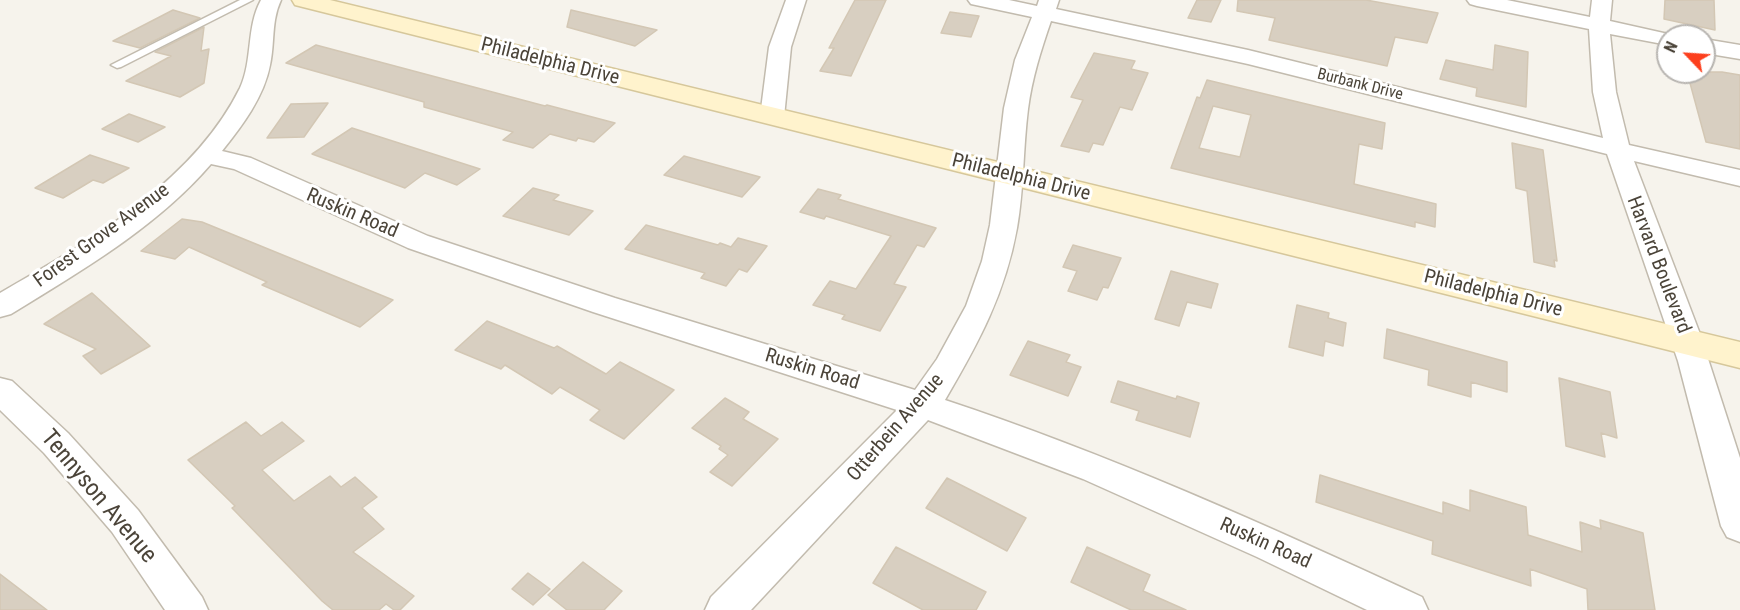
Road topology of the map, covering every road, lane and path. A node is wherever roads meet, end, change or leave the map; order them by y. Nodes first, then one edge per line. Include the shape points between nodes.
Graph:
1 (248, 0) edge
2 (271, 0) edge
3 (303, 0) edge
4 (796, 0) edge
5 (978, 0) edge
6 (1478, 0) edge
7 (1047, 6) edge
8 (1601, 13) edge
9 (1656, 34) edge
10 (1716, 48) edge
11 (1740, 52) edge
12 (117, 65) dead end
13 (772, 117) junction
14 (1617, 150) junction
15 (206, 155) junction
16 (1008, 175) junction
17 (1740, 178) edge
18 (0, 307) edge
19 (1687, 341) junction
20 (1740, 354) edge
21 (0, 390) edge
22 (921, 405) junction
23 (1740, 526) edge
24 (188, 610) edge
25 (725, 610) edge
26 (1408, 610) edge

1 - 12 lane
2 - 15 street, Forest Grove Avenue via 254,80 237,113
3 - 13 main road, Philadelphia Drive
4 - 13 street via 780,47
5 - 7 street, Burbank Drive
6 - 8 street
7 - 14 street, Burbank Drive
7 - 16 street, Otterbein Avenue via 1026,60
8 - 9 street
8 - 14 street, Harvard Boulevard via 1603,87
10 - 11 street
13 - 16 main road, Philadelphia Drive
14 - 17 street, Burbank Drive
14 - 19 street, Harvard Boulevard
15 - 18 street, Forest Grove Avenue via 124,226
15 - 22 street, Ruskin Road via 242,163 418,242
16 - 19 main road, Philadelphia Drive
16 - 22 street, Otterbein Avenue via 1004,225 981,306 948,367
19 - 20 main road, Philadelphia Drive
19 - 23 street, Harvard Boulevard via 1712,417
21 - 24 street, Tennyson Avenue via 56,443 125,521
22 - 25 street, Otterbein Avenue
22 - 26 street, Ruskin Road via 1095,469 1270,544

